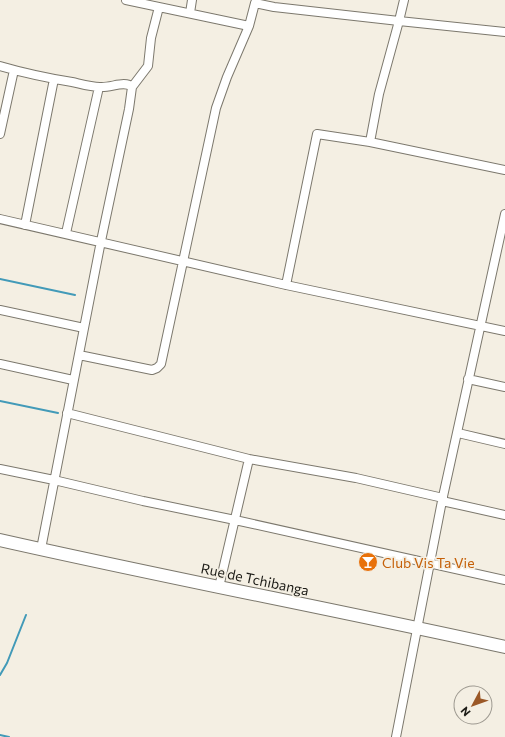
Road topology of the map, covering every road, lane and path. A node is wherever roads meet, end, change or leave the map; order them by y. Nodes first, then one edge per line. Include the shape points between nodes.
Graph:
1 (126, 0) edge
2 (192, 0) edge
3 (404, 0) edge
4 (256, 2) edge
5 (158, 7) junction
6 (190, 14) junction
7 (399, 22) junction
8 (249, 26) junction
9 (505, 32) edge
10 (0, 66) edge
11 (14, 70) junction
12 (54, 79) junction
13 (132, 86) junction
14 (99, 87) junction
15 (0, 134) edge
16 (370, 142) junction
17 (505, 170) edge
18 (505, 214) edge
19 (0, 219) edge
20 (24, 225) junction
21 (66, 233) junction
22 (101, 241) junction
23 (183, 261) junction
24 (286, 284) junction
25 (0, 310) edge
26 (480, 326) junction
27 (84, 328) junction
28 (505, 331) edge
29 (79, 355) junction
30 (0, 364) edge
31 (468, 379) junction
32 (74, 380) junction
33 (505, 387) edge
34 (67, 413) junction
35 (458, 433) junction
36 (505, 444) edge
37 (249, 459) junction
38 (0, 469) edge
39 (54, 480) junction
40 (443, 500) junction
41 (505, 515) edge
42 (235, 520) junction
43 (0, 540) edge
44 (41, 549) junction
45 (430, 563) junction
46 (505, 580) edge
47 (219, 587) junction
48 (418, 628) junction
49 (505, 647) edge
50 (396, 737) edge

1 - 5 street
2 - 6 street
3 - 7 street
4 - 7 street via 274,7
4 - 8 street
5 - 6 street
5 - 13 street via 148,66
6 - 8 street
7 - 9 street
7 - 16 street via 379,94
8 - 23 street via 216,108
10 - 11 street
11 - 12 street
11 - 15 street
12 - 14 street
12 - 20 street
13 - 14 street via 125,83
13 - 22 street
14 - 21 street
16 - 17 street
16 - 24 street via 317,134
18 - 26 street
19 - 20 street
20 - 21 street
21 - 22 street
22 - 23 street
22 - 27 street
23 - 24 street
23 - 29 street via 161,364 157,368 152,370
24 - 26 street
25 - 27 street
26 - 28 street
26 - 31 street
27 - 29 street
29 - 32 street
30 - 32 street
31 - 33 street
31 - 35 street
32 - 34 street
34 - 37 street
34 - 39 street
35 - 36 street
35 - 40 street
37 - 40 street via 356,478
37 - 42 street
38 - 39 street
39 - 42 street via 143,502
39 - 44 street
40 - 41 street
40 - 45 street
42 - 45 street
42 - 47 street
43 - 44 street, Rue de Tchibanga
44 - 47 street, Rue de Tchibanga
45 - 46 street
45 - 48 street
47 - 48 street, Rue de Tchibanga
48 - 49 street, Rue de Tchibanga
48 - 50 street

